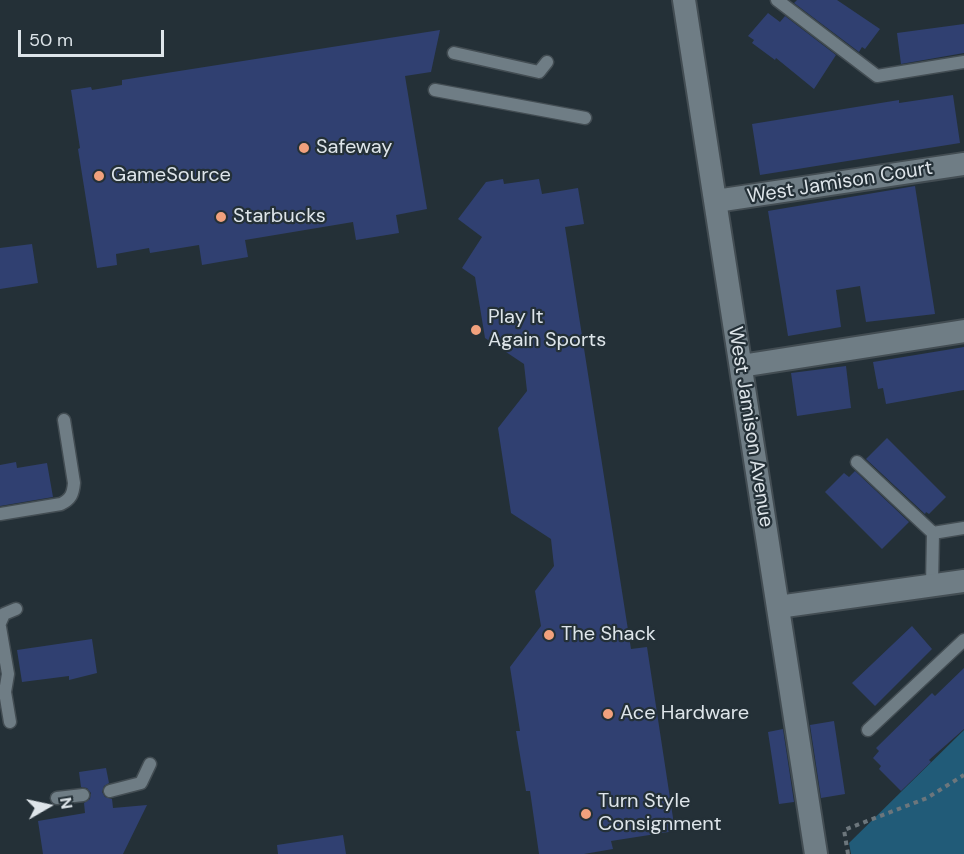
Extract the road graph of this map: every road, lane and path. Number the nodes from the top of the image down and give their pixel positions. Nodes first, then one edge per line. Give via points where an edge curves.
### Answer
1 (684, 0) edge
2 (777, 0) edge
3 (454, 53) dead end
4 (548, 62) dead end
5 (964, 62) edge
6 (435, 90) dead end
7 (585, 118) dead end
8 (964, 164) edge
9 (716, 201) junction
10 (964, 331) edge
11 (741, 366) junction
12 (64, 420) dead end
13 (857, 462) dead end
14 (0, 514) edge
15 (964, 528) edge
16 (933, 532) junction
17 (964, 581) edge
18 (932, 585) junction
19 (778, 607) junction
20 (16, 609) dead end
21 (0, 625) edge
22 (964, 640) edge
23 (10, 722) dead end
24 (868, 730) dead end
25 (150, 764) dead end
26 (964, 775) edge
27 (110, 791) dead end
28 (83, 795) dead end
29 (57, 798) dead end
30 (816, 854) edge
31 (848, 854) edge

1 - 9 street, West Jamison Avenue
2 - 5 lane via 877,76
3 - 4 lane via 539,72
6 - 7 lane
8 - 9 street, West Jamison Court
9 - 11 street, West Jamison Avenue
10 - 11 street
11 - 19 street, West Jamison Avenue
12 - 14 lane via 74,483 69,500
13 - 16 lane
15 - 16 lane
16 - 18 lane
17 - 18 street
18 - 19 street
19 - 30 street, West Jamison Avenue
20 - 21 lane via 4,614
21 - 23 lane
22 - 24 lane
25 - 27 lane via 141,783
26 - 31 path via 927,798 844,830
28 - 29 lane

